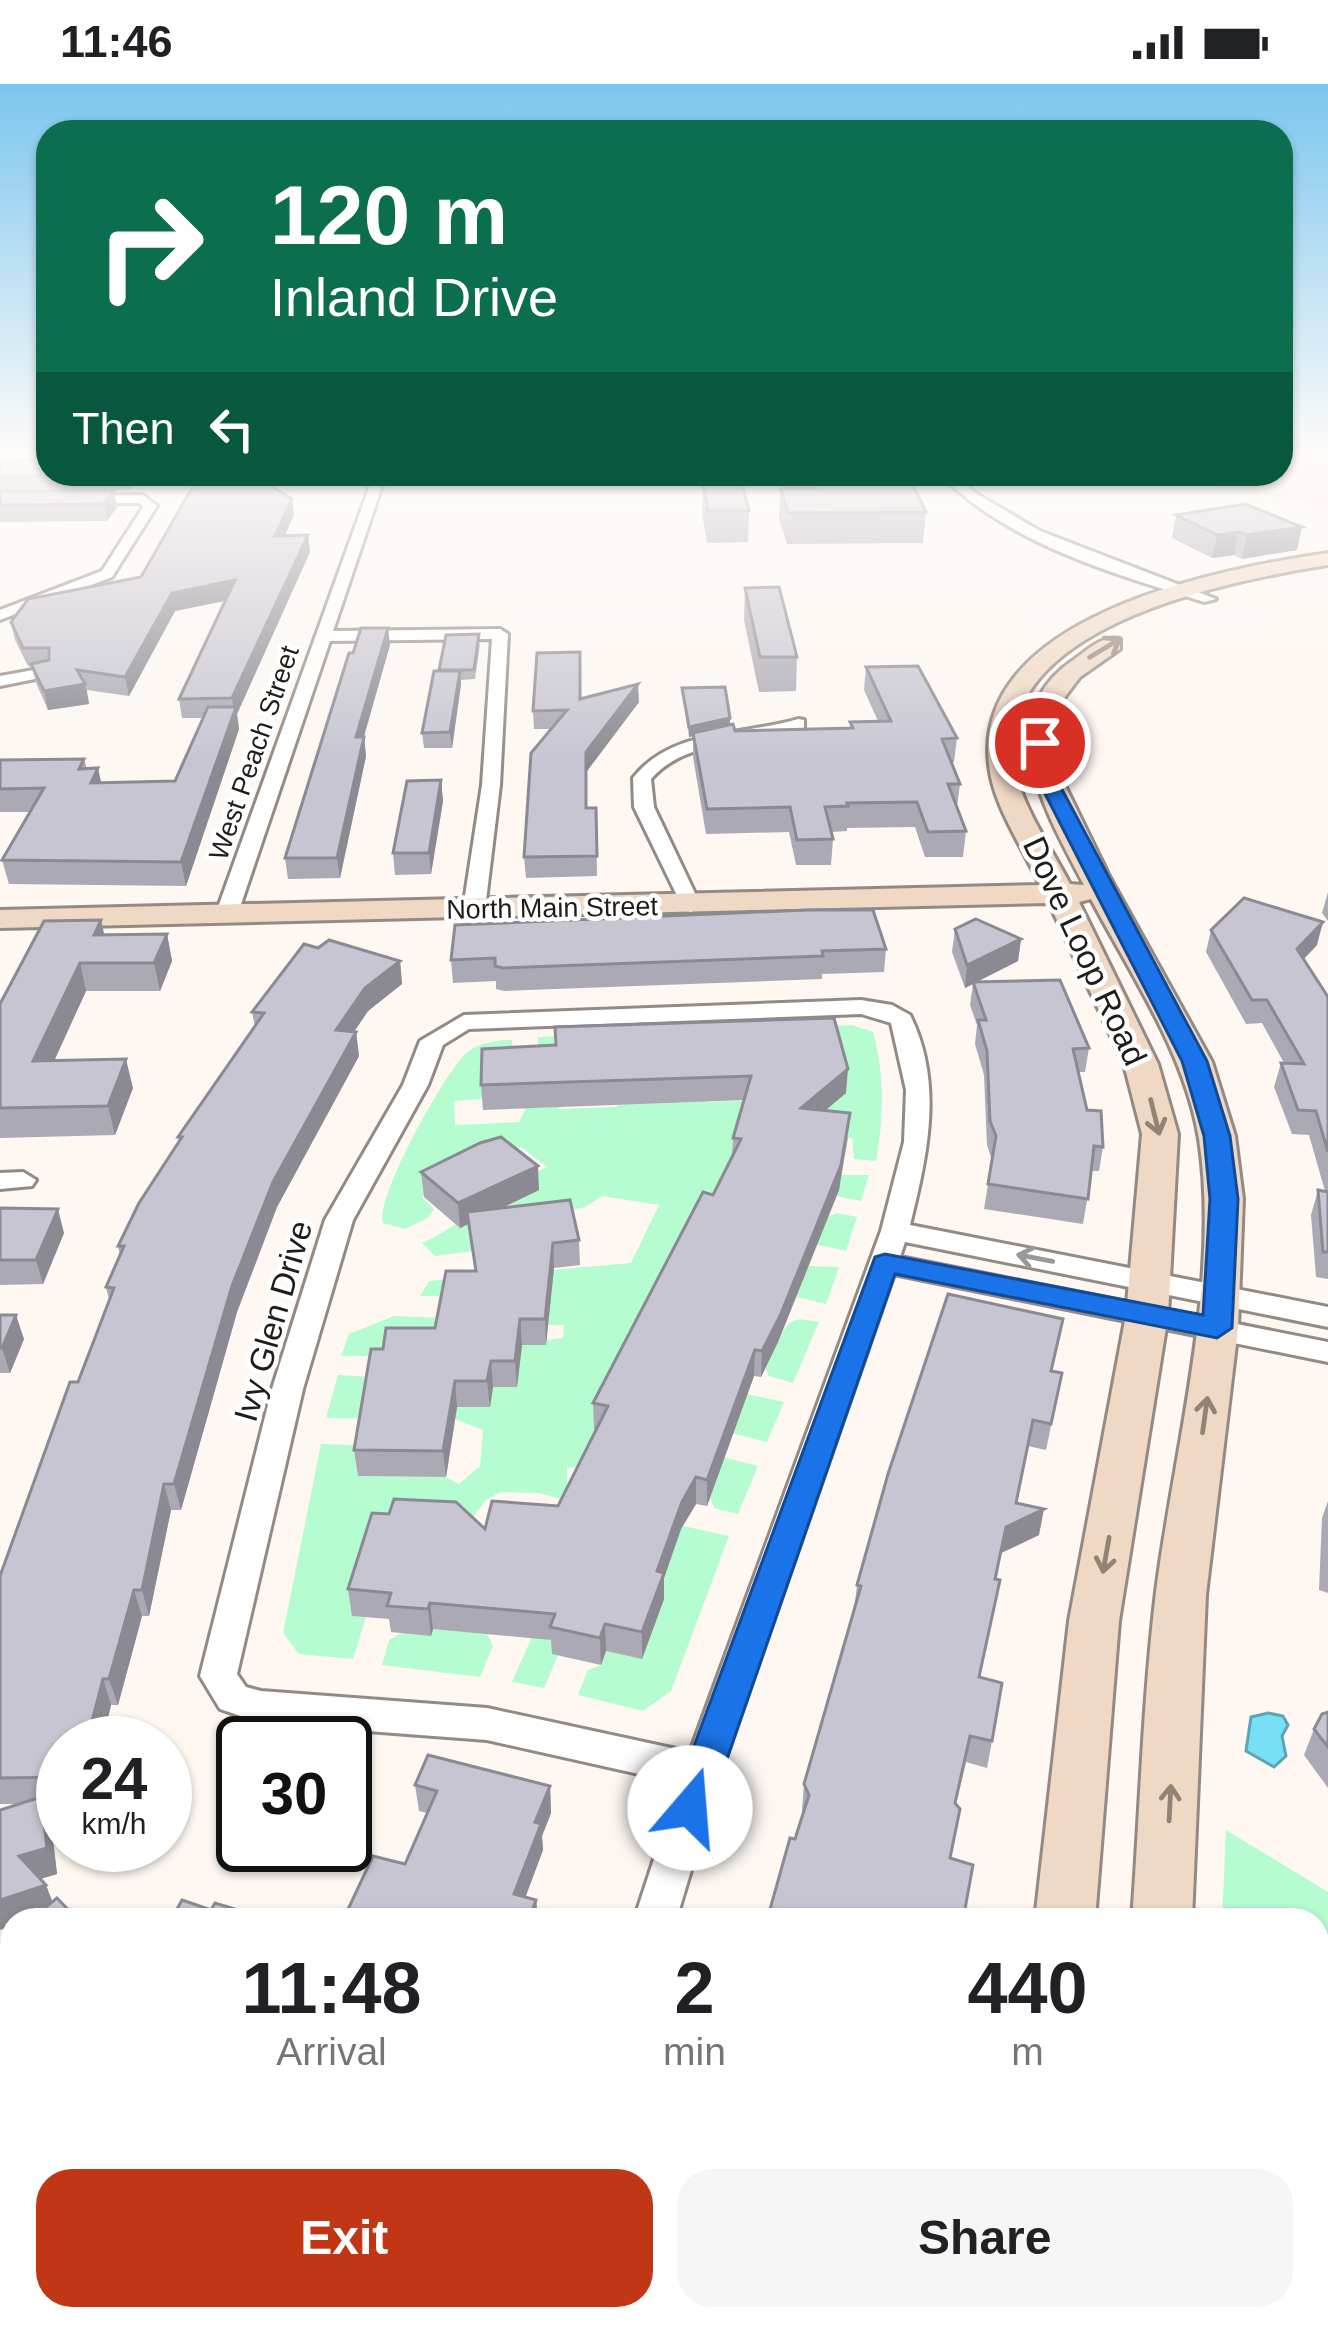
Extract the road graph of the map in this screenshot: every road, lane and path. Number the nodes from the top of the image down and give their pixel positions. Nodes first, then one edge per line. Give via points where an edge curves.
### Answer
1 (119, 555) edge
2 (351, 555) edge
3 (1088, 555) edge
4 (1328, 559) edge
5 (1328, 571) edge
6 (1196, 595) junction
7 (0, 615) edge
8 (322, 636) junction
9 (44, 673) edge
10 (0, 681) edge
11 (798, 724) edge
12 (1082, 893) junction
13 (691, 906) junction
14 (474, 909) junction
15 (227, 913) junction
16 (0, 919) edge
17 (895, 1231) junction
18 (885, 1263) junction
19 (1149, 1298) junction
20 (1218, 1311) junction
21 (1328, 1316) edge
22 (1328, 1352) edge
23 (702, 1771) junction
24 (659, 1908) edge
25 (1066, 1908) edge
26 (1163, 1908) edge

1 - 7 street via 107,574
2 - 8 street, West Peach Street
3 - 6 street
4 - 6 main road, Dove Loop Road via 1249,572
5 - 6 main road, Dove Loop Road
12 -> 6 main road, Dove Loop Road via 1041,763 1044,714 1084,662
6 - 12 main road, Dove Loop Road via 1066,643 1021,682 1004,710 997,745 1004,778
8 - 14 street via 500,634
8 - 15 street, West Peach Street
9 - 10 street
11 - 13 street via 685,746 664,754 642,778 644,808
12 - 13 main road, North Main Street
12 -> 19 main road, Dove Loop Road via 1160,1134
12 - 20 main road, Dove Loop Road via 1195,1061 1217,1136 1224,1199
13 - 14 main road, North Main Street
14 - 15 main road, North Main Street
15 - 16 main road, North Main Street
17 - 18 street
19 -> 17 street
17 - 23 street, Ivy Glen Drive via 917,1142 918,1090 902,1020 861,1007 464,1022 432,1041 340,1216 218,1676 232,1698 487,1724
18 - 19 street
18 - 23 street
19 - 20 street
19 -> 25 main road, Dove Loop Road via 1094,1621
20 - 21 street
20 - 22 street
26 -> 20 main road, Dove Loop Road via 1181,1595
23 - 24 street

